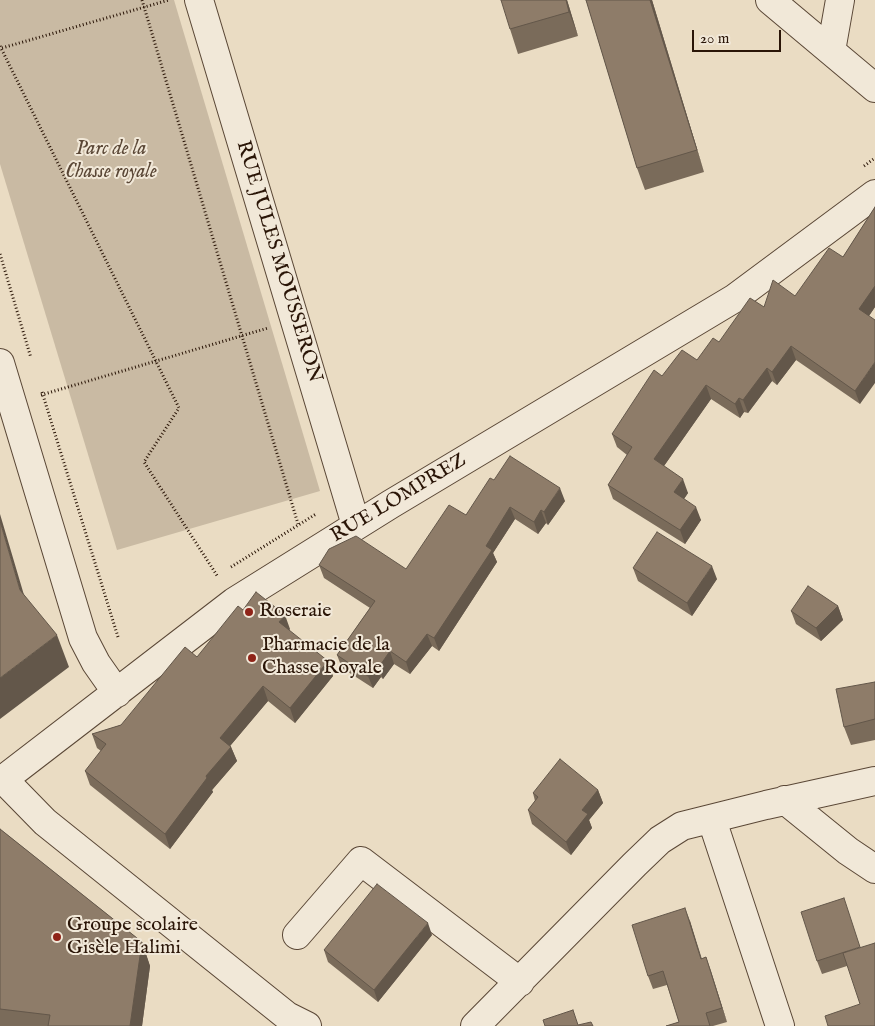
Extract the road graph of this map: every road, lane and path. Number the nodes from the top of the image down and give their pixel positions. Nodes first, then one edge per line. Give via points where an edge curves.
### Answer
1 (142, 0) edge
2 (169, 0) edge
3 (199, 0) edge
4 (770, 0) edge
5 (840, 0) edge
6 (144, 7) junction
7 (0, 48) edge
8 (831, 51) junction
9 (875, 88) edge
10 (875, 194) edge
11 (0, 254) edge
12 (295, 320) junction
13 (242, 336) junction
14 (156, 361) junction
15 (0, 363) edge
16 (34, 367) dead end
17 (40, 385) dead end
18 (42, 395) junction
19 (6, 405) edge
20 (298, 524) dead end
21 (356, 525) junction
22 (218, 577) dead end
23 (119, 642) dead end
24 (117, 693) junction
25 (2, 780) edge
26 (875, 781) edge
27 (785, 800) junction
28 (712, 820) junction
29 (875, 869) edge
30 (297, 935) dead end
31 (520, 982) junction
32 (307, 1026) edge
33 (475, 1026) edge
34 (780, 1026) edge

1 - 6 path
2 - 6 path
3 - 12 street, RUE JULES MOUSSERON
4 - 8 street
5 - 8 street
6 - 7 path
6 - 13 path
7 - 14 path
8 - 9 street
10 - 21 street, RUE LOMPREZ via 714,312
11 - 16 path
12 - 13 path
12 - 21 street, RUE JULES MOUSSERON
13 - 14 path
13 - 20 path
14 - 18 path
14 - 22 path via 179,408 144,462
15 - 19 street
17 - 18 path
18 - 19 path
18 - 23 path
19 - 24 street via 81,632
21 - 24 street, RUE LOMPREZ via 234,602
24 - 25 street, RUE LOMPREZ
25 - 32 street via 52,828 287,1016
26 - 27 street
27 - 28 street
27 - 29 street
28 - 31 street via 682,826 660,840
28 - 34 street
30 - 31 street via 361,861
31 - 33 street

